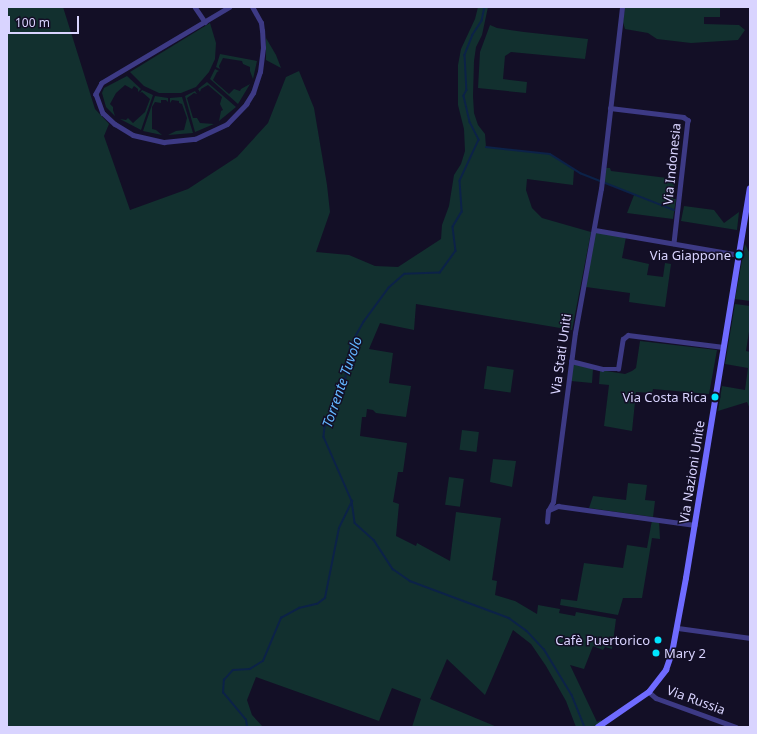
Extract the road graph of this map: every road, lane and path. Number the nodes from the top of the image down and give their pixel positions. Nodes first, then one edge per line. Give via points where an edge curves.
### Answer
1 (195, 7) edge
2 (230, 7) edge
3 (252, 7) edge
4 (622, 7) edge
5 (205, 22) junction
6 (610, 108) junction
7 (750, 188) edge
8 (748, 211) edge
9 (595, 230) junction
10 (674, 243) junction
11 (740, 255) junction
12 (723, 346) junction
13 (571, 361) junction
14 (553, 502) junction
15 (558, 506) junction
16 (548, 511) junction
17 (547, 522) dead end
18 (694, 525) junction
19 (678, 628) junction
20 (750, 638) edge
21 (649, 692) junction
22 (598, 727) edge
23 (736, 727) edge

1 - 5 street
2 - 5 street
3 - 5 street via 261,23 262,31 260,72 253,93 227,124 195,139 164,142 133,135 103,113 96,94 102,83
4 - 6 street
6 - 9 street, Via Stati Uniti
6 - 10 street, Via Indonesia via 683,117 688,120
7 - 8 street, Via Nazioni Unite
8 - 11 street, Via Nazioni Unite
9 - 10 street
9 - 13 street, Via Stati Uniti
10 - 11 street
11 - 12 street, Via Nazioni Unite
12 - 13 street via 628,335 623,338 618,369 598,368
12 - 18 street, Via Nazioni Unite
13 - 14 street, Via Stati Uniti
14 - 15 street
14 - 16 street, Via Stati Uniti
15 - 16 street
15 - 18 street
16 - 17 street, Via Stati Uniti
18 - 19 street, Via Nazioni Unite
19 - 20 street
19 - 21 street, Via Nazioni Unite via 666,670
21 - 22 street, Via Nazioni Unite
21 - 23 street, Via Russia via 656,698

